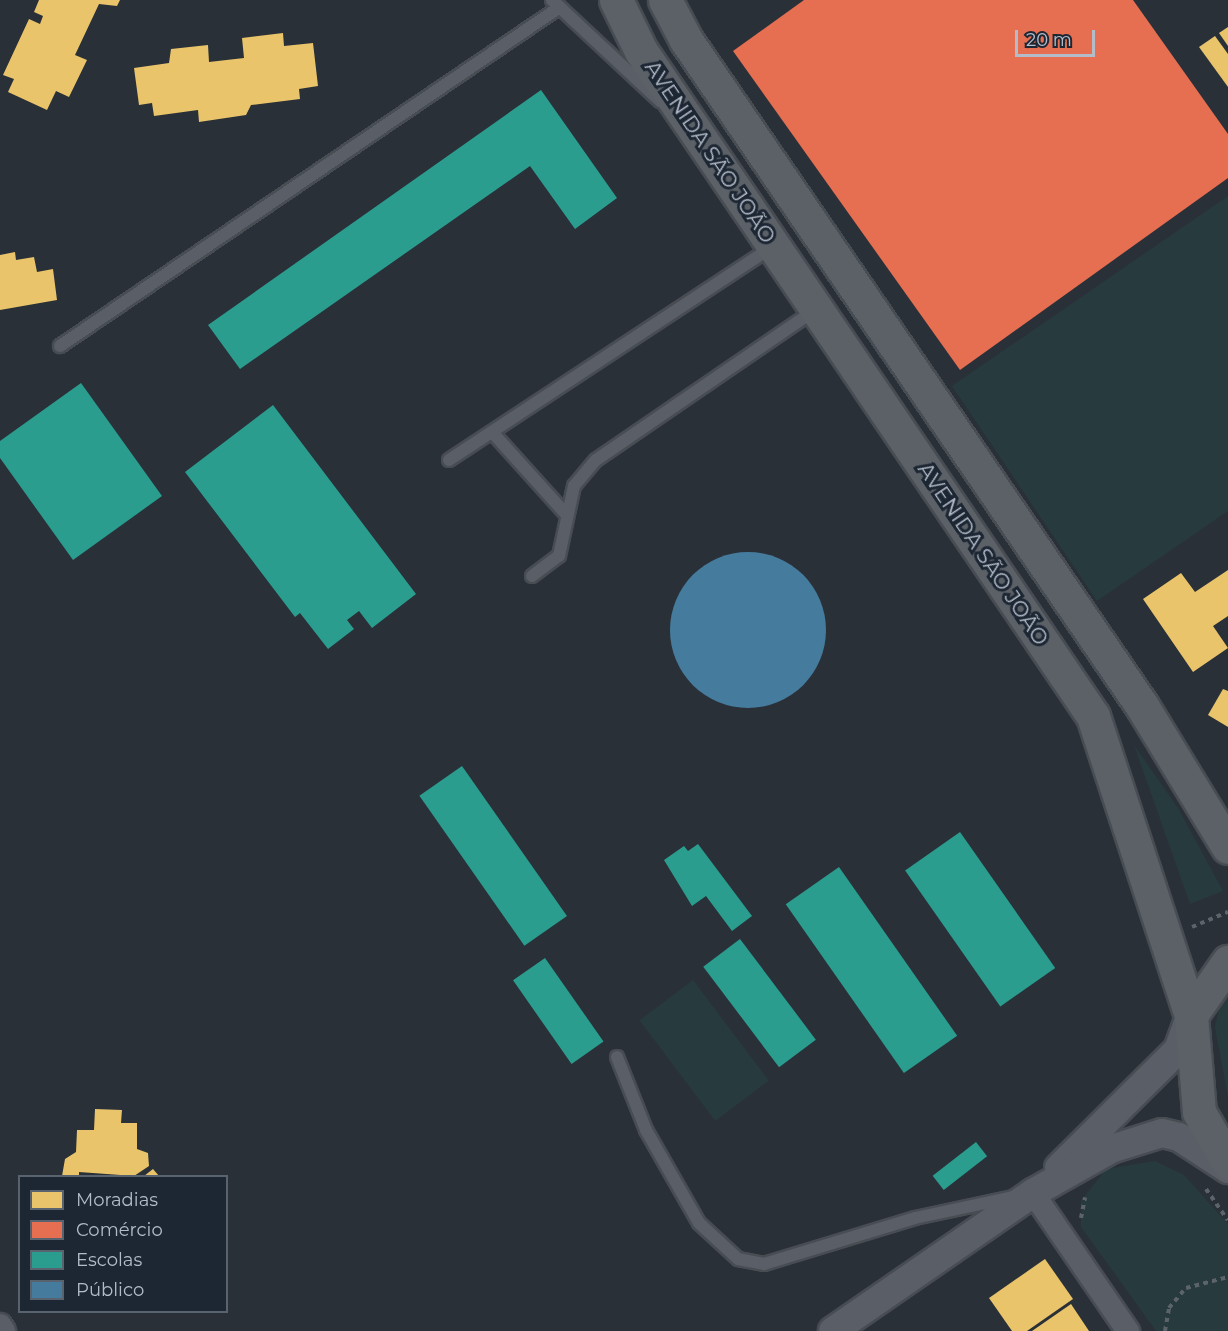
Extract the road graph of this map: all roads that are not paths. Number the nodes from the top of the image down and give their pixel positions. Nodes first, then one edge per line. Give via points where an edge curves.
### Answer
1 (616, 0) edge
2 (665, 0) edge
3 (554, 5) edge
4 (693, 128) junction
5 (773, 246) junction
6 (816, 309) junction
7 (60, 346) dead end
8 (492, 432) junction
9 (449, 460) dead end
10 (565, 513) junction
11 (532, 576) dead end
12 (1228, 847) edge
13 (1228, 962) edge
14 (1191, 1015) junction
15 (617, 1057) dead end
16 (1228, 1162) edge
17 (1228, 1169) edge
18 (1033, 1192) junction
19 (0, 1325) edge
20 (4, 1331) edge
21 (833, 1331) edge
22 (1128, 1331) edge

1 - 4 main road, AVENIDA SÃO JOÃO via 641,51
2 - 12 main road, AVENIDA SÃO JOÃO via 686,40 1142,706
3 - 4 lane
3 - 7 lane
4 - 5 main road, AVENIDA SÃO JOÃO
5 - 6 main road, AVENIDA SÃO JOÃO
5 - 8 lane
6 - 10 lane via 596,460 574,486
6 - 14 main road, AVENIDA SÃO JOÃO via 1093,716
8 - 9 lane
8 - 10 lane
10 - 11 lane via 567,536 559,556
13 - 14 main road
14 - 16 main road, AVENIDA SÃO JOÃO via 1199,1112
14 - 18 street via 1178,1050
15 - 18 lane via 645,1130 699,1223 738,1260 764,1264 915,1218
17 - 18 street via 1179,1137 1162,1133 1111,1149
18 - 21 street
18 - 22 street
19 - 20 street

